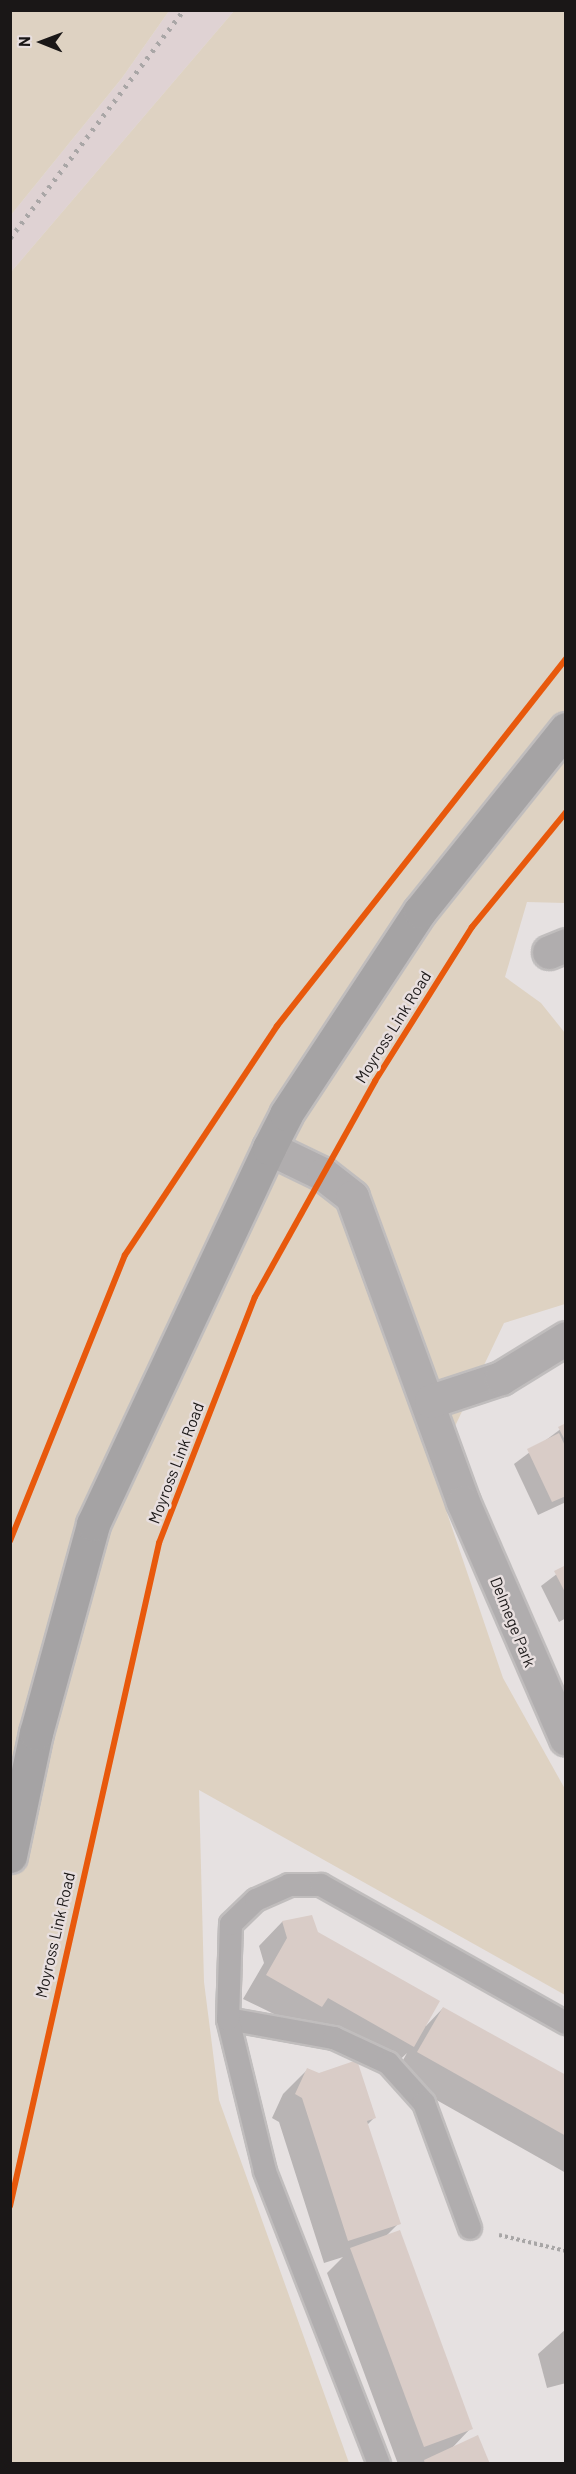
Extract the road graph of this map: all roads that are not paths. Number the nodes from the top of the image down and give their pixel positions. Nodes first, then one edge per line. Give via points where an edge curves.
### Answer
1 (566, 729) edge
2 (269, 1148) junction
3 (566, 1338) edge
4 (431, 1401) junction
5 (566, 1739) edge
6 (10, 1856) edge
7 (228, 2019) junction
8 (566, 2023) edge
9 (470, 2228) road end
10 (379, 2463) edge

1 - 2 street via 420,911 286,1114
2 - 4 street, Delmege Park via 323,1174 352,1197
2 - 6 street via 93,1524 36,1733
3 - 4 street via 501,1378
4 - 5 street, Delmege Park via 464,1502
7 - 8 lane via 231,1924 255,1900 290,1885 321,1885
7 - 9 lane via 334,2038 388,2063 424,2103
7 - 10 lane via 265,2171

